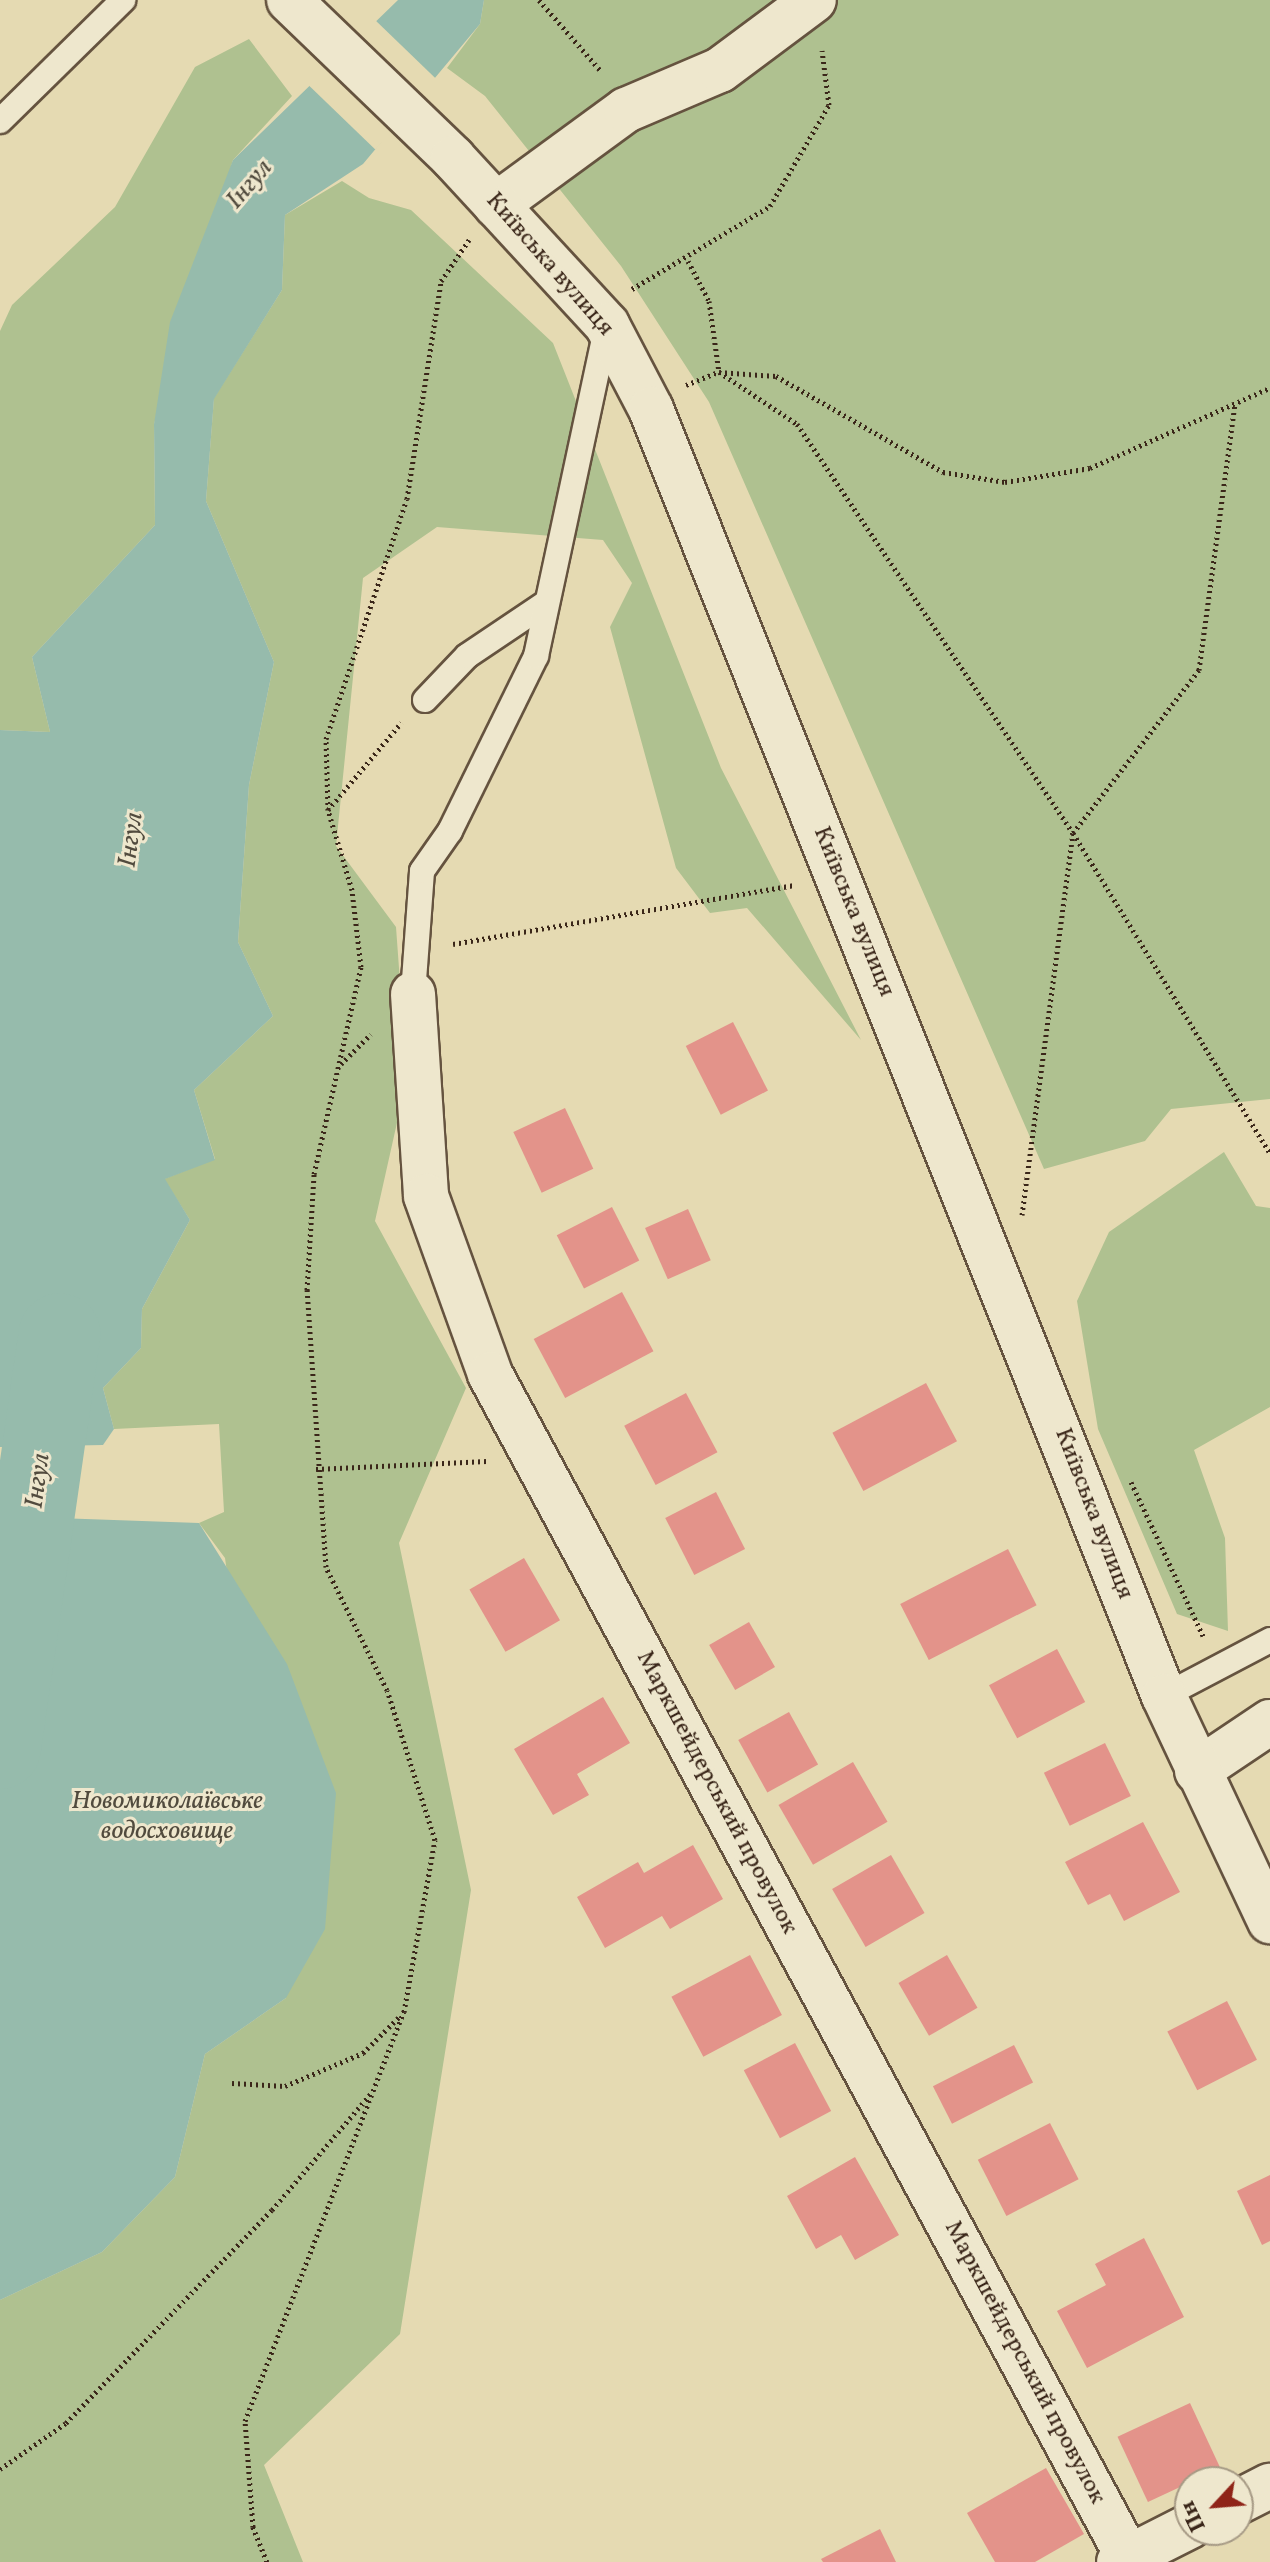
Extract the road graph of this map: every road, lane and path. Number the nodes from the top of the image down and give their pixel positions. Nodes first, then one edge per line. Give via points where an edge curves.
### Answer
1 (123, 0) edge
2 (289, 0) edge
3 (539, 0) edge
4 (814, 0) edge
5 (822, 45) dead end
6 (593, 58) dead end
7 (0, 121) edge
8 (496, 205) junction
9 (688, 261) junction
10 (607, 325) junction
11 (719, 372) junction
12 (1270, 388) edge
13 (1235, 405) junction
14 (651, 409) junction
15 (546, 603) junction
16 (425, 700) joint
17 (328, 810) junction
18 (1073, 833) junction
19 (796, 884) dead end
20 (413, 994) junction
21 (340, 1064) junction
22 (1270, 1153) edge
23 (1021, 1226) dead end
24 (535, 1459) junction
25 (316, 1469) junction
26 (1126, 1470) dead end
27 (1270, 1640) edge
28 (1218, 1670) junction
29 (1164, 1696) junction
30 (1270, 1722) edge
31 (1197, 1771) junction
32 (1270, 1921) edge
33 (404, 2012) junction
34 (232, 2083) dead end
35 (375, 2088) junction
36 (0, 2469) edge
37 (1174, 2534) edge
38 (1123, 2560) edge
39 (267, 2562) edge

1 - 7 lane
2 - 8 street, Київська вулиця
3 - 6 path
4 - 8 street via 720,70 626,110
5 - 9 path via 829,105 770,206
8 - 10 street, Київська вулиця
8 - 17 path via 441,281 407,499 326,739
9 - 10 path via 625,292
9 - 11 path via 709,301
10 - 14 street, Київська вулиця
10 - 15 lane
11 - 13 path via 776,376 943,472 1005,482 1090,468
11 - 14 path
11 - 18 path via 797,424
12 - 13 path
13 - 18 path via 1199,670
14 - 29 street, Київська вулиця
15 - 16 lane via 467,656
15 - 20 lane via 536,656 450,831 422,871
16 - 17 path via 361,763
17 - 21 path via 352,890 361,967
18 - 22 path
18 - 23 path
19 - 20 path via 437,948
20 - 21 path
20 - 24 street, Маркшейдерський провулок via 426,1196 490,1374
21 - 25 path via 314,1174 307,1275
24 - 25 path
24 - 38 street, Маркшейдерський провулок
25 - 33 path via 326,1567 387,1690 435,1840
26 - 28 path
27 - 28 lane
28 - 29 lane
29 - 31 street, Київська вулиця
30 - 31 street
31 - 32 street, Київська вулиця
33 - 34 path via 363,2053 285,2086
33 - 35 path
35 - 36 path via 272,2210 66,2423
35 - 39 path via 245,2421 253,2527
37 - 38 street

